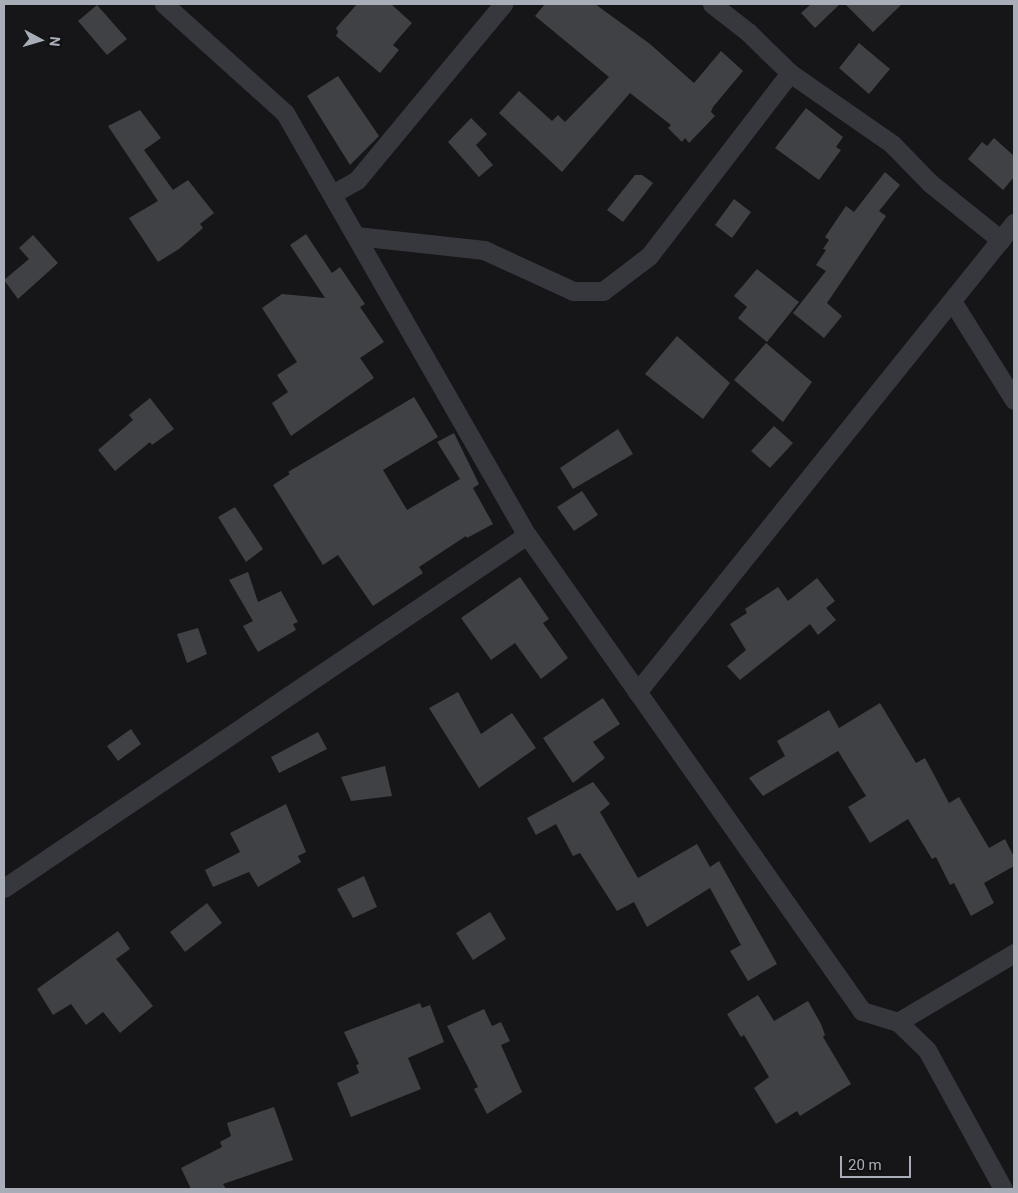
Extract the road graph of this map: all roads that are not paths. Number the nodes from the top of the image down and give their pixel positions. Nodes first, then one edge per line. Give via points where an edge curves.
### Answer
1 (164, 4) edge
2 (503, 4) edge
3 (712, 4) edge
4 (790, 74) junction
5 (332, 194) junction
6 (1014, 223) edge
7 (356, 236) junction
8 (1001, 240) junction
9 (952, 300) junction
10 (1014, 400) edge
11 (527, 535) junction
12 (637, 692) junction
13 (4, 888) edge
14 (1014, 953) edge
15 (898, 1022) junction
16 (1003, 1189) edge

1 - 5 street via 286,113
2 - 5 street via 357,180
3 - 4 street via 748,32
4 - 7 street via 649,256 603,290 573,291 484,250
4 - 8 street via 892,144 930,183
5 - 7 street
6 - 8 street
7 - 11 street
8 - 9 street
9 - 10 street
9 - 12 street
11 - 12 street
11 - 13 street
12 - 15 street via 862,1011
14 - 15 street
15 - 16 street via 927,1050

